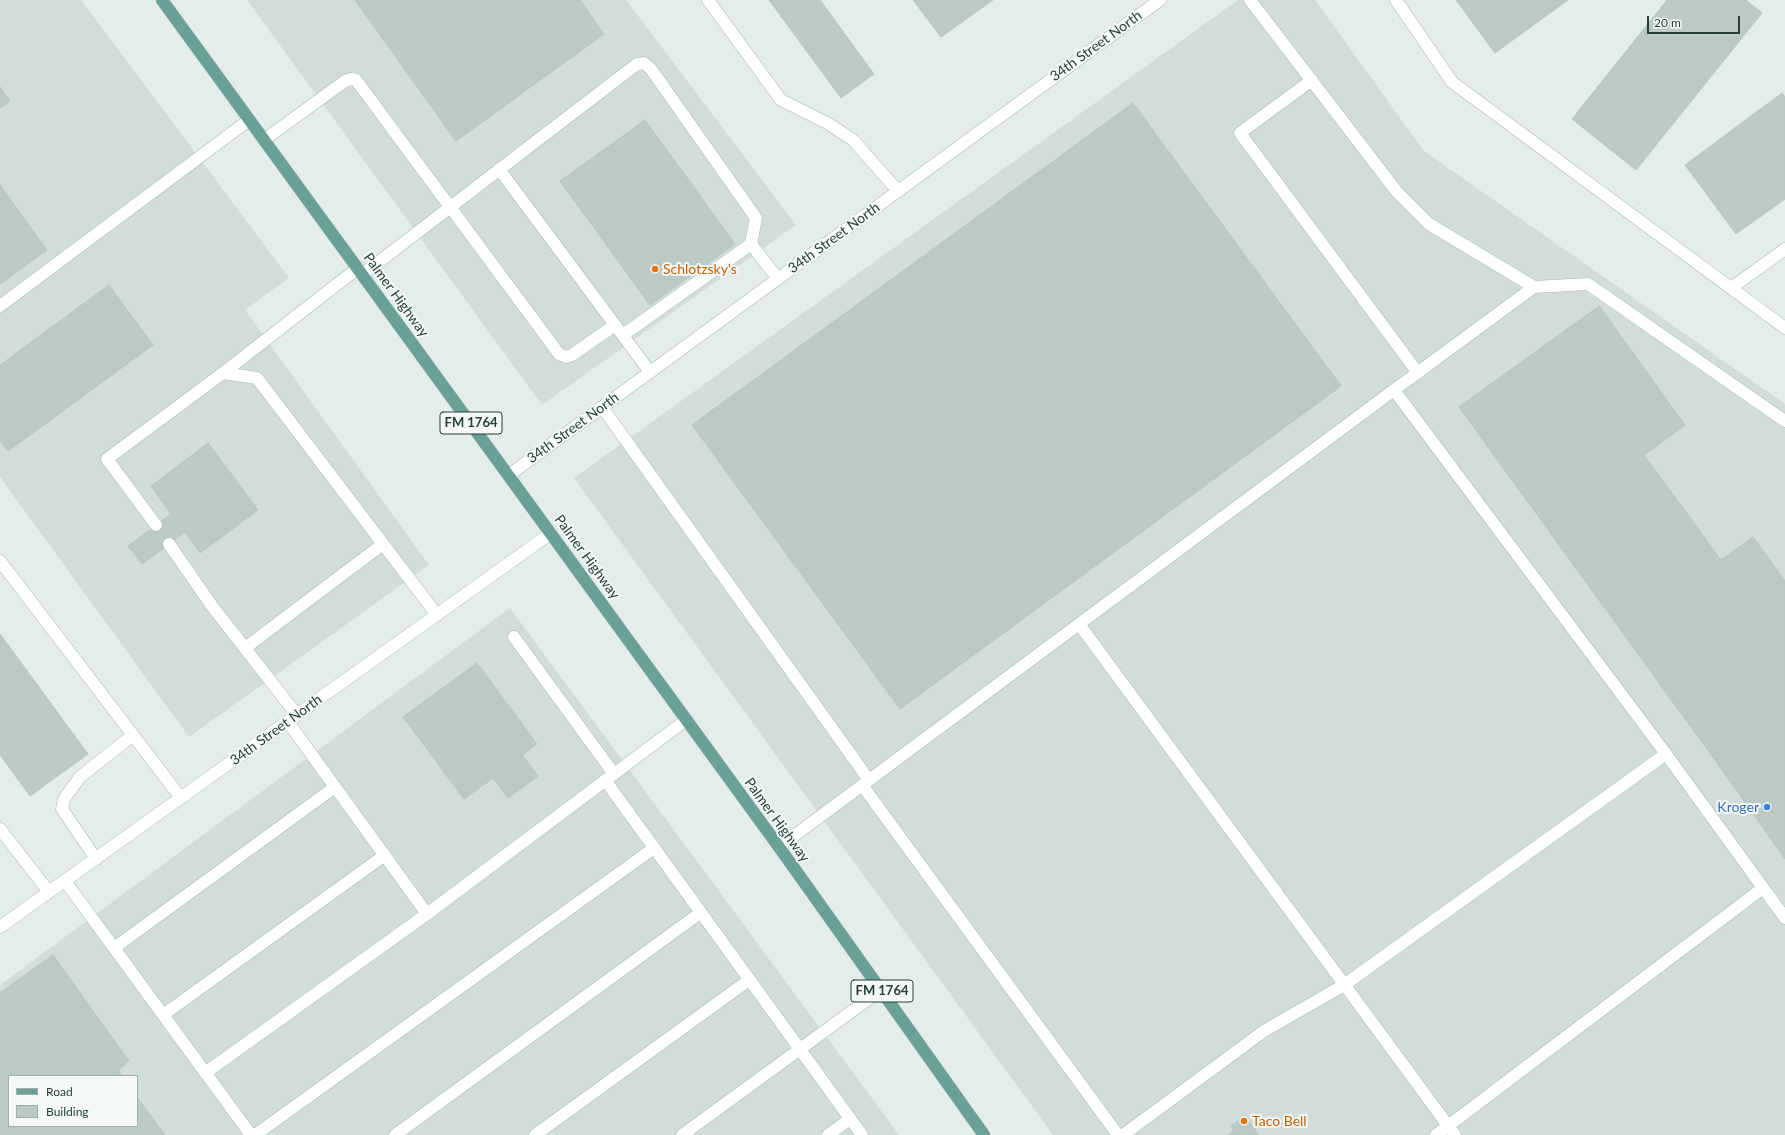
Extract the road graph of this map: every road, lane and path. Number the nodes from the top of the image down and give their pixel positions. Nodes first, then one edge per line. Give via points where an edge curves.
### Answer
1 (162, 0) edge
2 (708, 0) edge
3 (1160, 0) edge
4 (1250, 0) edge
5 (1396, 0) edge
6 (1312, 80) junction
7 (250, 120) junction
8 (264, 140) junction
9 (499, 169) junction
10 (898, 191) junction
11 (450, 207) junction
12 (752, 244) junction
13 (1785, 250) edge
14 (360, 271) junction
15 (778, 279) junction
16 (1534, 287) junction
17 (1731, 288) junction
18 (0, 306) edge
19 (615, 325) junction
20 (1785, 328) edge
21 (622, 335) junction
22 (650, 372) junction
23 (1418, 373) junction
24 (223, 374) junction
25 (1394, 390) junction
26 (602, 407) junction
27 (1785, 421) edge
28 (509, 475) junction
29 (156, 525) dead end
30 (551, 533) junction
31 (169, 544) dead end
32 (383, 544) junction
33 (0, 561) edge
34 (437, 615) junction
35 (1079, 624) junction
36 (514, 636) dead end
37 (245, 648) junction
38 (292, 718) junction
39 (686, 720) junction
40 (133, 735) junction
41 (1666, 754) junction
42 (609, 777) junction
43 (866, 783) junction
44 (335, 786) junction
45 (181, 798) junction
46 (0, 829) edge
47 (779, 847) junction
48 (654, 848) junction
49 (385, 855) junction
50 (96, 858) junction
51 (65, 881) junction
52 (1763, 888) junction
53 (49, 892) junction
54 (700, 913) junction
55 (427, 914) junction
56 (1785, 918) edge
57 (0, 928) edge
58 (114, 948) junction
59 (749, 980) junction
60 (1344, 985) junction
61 (881, 990) junction
62 (163, 1015) junction
63 (799, 1048) junction
64 (205, 1074) junction
65 (850, 1119) junction
66 (1451, 1130) edge
67 (250, 1135) edge
68 (255, 1135) edge
69 (395, 1135) edge
70 (535, 1135) edge
71 (682, 1135) edge
72 (828, 1135) edge
73 (862, 1135) edge
74 (984, 1135) edge
75 (1118, 1135) edge
76 (1122, 1135) edge
77 (1436, 1135) edge

1 - 7 main road, Palmer Highway / FM 1764
2 - 10 street via 781,100 829,124 853,140
3 - 10 street, 34th Street North
4 - 6 street
5 - 17 street via 1452,82
6 - 16 street via 1397,192 1429,224
6 - 23 street via 1240,133
7 - 8 main road, Palmer Highway / FM 1764
7 - 18 street
8 - 11 street via 351,78 356,80
8 - 14 main road, Palmer Highway / FM 1764
9 - 11 street
9 - 12 street via 637,64 644,63 651,69 756,218
9 - 19 street
10 - 15 street, 34th Street North
11 - 14 street
11 - 19 street via 559,354 566,357 572,355
12 - 15 street
12 - 21 street
13 - 17 street
14 - 24 street
14 - 28 main road, Palmer Highway / FM 1764
15 - 22 street, 34th Street North
16 - 23 street
16 - 27 street via 1588,284
17 - 20 street
19 - 21 street
21 - 22 street
22 - 26 street, 34th Street North
23 - 25 street
24 - 29 street via 107,459
24 - 32 street via 257,378
25 - 35 street
25 - 41 street
26 - 28 street, 34th Street North
26 - 43 street
28 - 30 main road, Palmer Highway / FM 1764
30 - 34 street, 34th Street North
30 - 39 main road, Palmer Highway / FM 1764
31 - 37 street
32 - 34 street
32 - 37 street
33 - 40 street
34 - 38 street, 34th Street North
35 - 43 street
35 - 60 street
36 - 42 street
37 - 38 street
38 - 44 street
38 - 45 street, 34th Street North
39 - 42 street
39 - 47 main road, Palmer Highway / FM 1764
40 - 45 street
40 - 50 street via 80,777 64,799 62,809
41 - 52 street
41 - 60 street
42 - 48 street
42 - 55 street
43 - 47 street
43 - 75 street
44 - 49 street
44 - 58 street
45 - 50 street, 34th Street North
46 - 53 street
47 - 61 main road, Palmer Highway / FM 1764
48 - 54 street
48 - 68 street
49 - 55 street
49 - 62 street
50 - 51 street, 34th Street North
51 - 53 street, 34th Street North
51 - 58 street
52 - 56 street
52 - 66 street
53 - 57 street, 34th Street North
54 - 59 street
54 - 69 street
55 - 64 street
58 - 62 street
59 - 63 street
59 - 70 street
60 - 66 street
60 - 76 street via 1264,1031
61 - 63 street
61 - 74 main road, Palmer Highway / FM 1764
62 - 64 street
63 - 65 street
63 - 71 street
64 - 67 street
65 - 72 street
65 - 73 street
66 - 77 street

